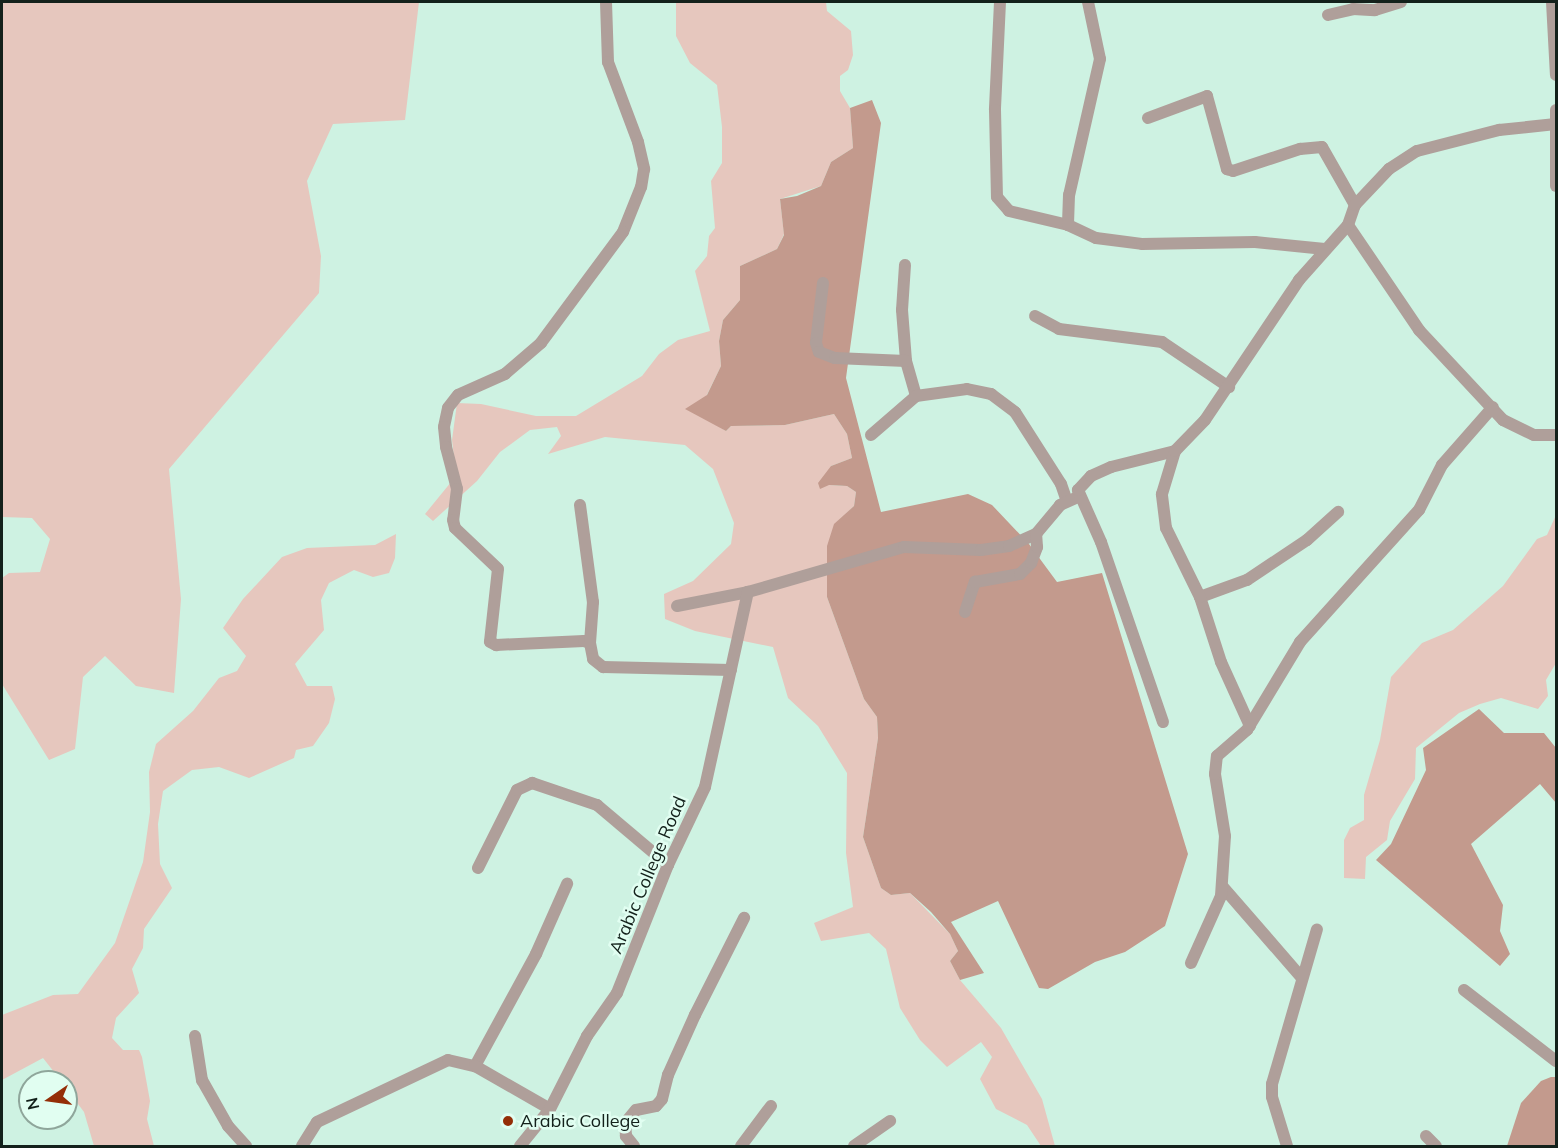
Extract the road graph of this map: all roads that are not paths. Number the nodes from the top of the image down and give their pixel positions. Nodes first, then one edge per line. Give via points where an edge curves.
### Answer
1 (606, 2) edge
2 (1000, 2) edge
3 (1088, 2) edge
4 (1401, 2) edge
5 (1552, 2) edge
6 (1363, 6) edge
7 (1328, 15) dead end
8 (1555, 20) edge
9 (1557, 75) edge
10 (1557, 110) edge
11 (1148, 118) dead end
12 (1556, 124) edge
13 (1557, 186) edge
14 (1355, 205) junction
15 (1068, 225) junction
16 (1347, 225) junction
17 (1326, 249) junction
18 (905, 265) dead end
19 (823, 283) dead end
20 (1035, 316) dead end
21 (906, 361) junction
22 (1229, 387) junction
23 (916, 396) junction
24 (1493, 407) junction
25 (871, 435) dead end
26 (1557, 435) edge
27 (1175, 451) junction
28 (1080, 496) junction
29 (1067, 501) junction
30 (580, 505) dead end
31 (1338, 512) dead end
32 (1036, 534) junction
33 (748, 592) junction
34 (1200, 597) junction
35 (677, 606) dead end
36 (965, 612) dead end
37 (590, 643) junction
38 (731, 670) junction
39 (1163, 722) dead end
40 (1250, 726) junction
41 (668, 865) junction
42 (478, 868) dead end
43 (567, 884) dead end
44 (1222, 886) junction
45 (744, 918) dead end
46 (1317, 928) dead end
47 (1191, 963) dead end
48 (1300, 977) junction
49 (1464, 990) dead end
50 (195, 1036) dead end
51 (1557, 1061) edge
52 (475, 1066) junction
53 (771, 1106) dead end
54 (550, 1108) junction
55 (890, 1121) dead end
56 (1426, 1136) dead end
57 (246, 1146) edge
58 (302, 1146) edge
59 (520, 1146) edge
60 (634, 1146) edge
61 (741, 1146) edge
62 (854, 1146) edge
63 (1287, 1146) edge
64 (1436, 1146) edge

1 - 37 street via 608,62 644,169 633,207 623,232 541,342 505,374 458,395 448,408 444,427 457,489 455,528 498,569 490,642
2 - 15 street via 995,110 997,197 1009,211
3 - 15 street via 1100,59 1069,195
4 - 6 street
5 - 8 street
6 - 7 street
8 - 9 street
10 - 12 street
11 - 14 street via 1207,96 1227,169 1233,171 1300,149 1322,147
12 - 13 street
12 - 14 street via 1499,130 1417,152 1389,169
14 - 16 street
15 - 17 street via 1096,238 1142,244 1256,242
16 - 17 street
16 - 24 street via 1419,330
17 - 22 street via 1299,280
18 - 21 street via 902,310
19 - 21 street via 816,343 819,352 835,358
20 - 22 street via 1059,328 1162,342
21 - 23 street
22 - 27 street
23 - 25 street
23 - 29 street via 978,389 1000,399 1015,412 1061,484
24 - 26 street via 1503,420 1517,428 1533,435
24 - 40 street via 1442,465 1419,510 1300,642
27 - 28 street via 1101,471 1080,485
27 - 34 street via 1161,508 1166,528
28 - 29 street
28 - 39 street via 1101,542
29 - 32 street
30 - 37 street via 593,602
31 - 34 street via 1307,540 1247,580
32 - 33 street via 1009,546 981,550 904,547
32 - 36 street via 1037,547 1031,563 1020,574 975,582
33 - 35 street
33 - 38 street, Arabic College Road
34 - 40 street via 1221,662
37 - 38 street via 593,659 603,667
38 - 41 street, Arabic College Road via 705,787
40 - 44 street via 1222,749 1215,766 1225,836
41 - 42 street via 597,805 532,783 517,790
41 - 54 street, Arabic College Road via 617,993 587,1036
43 - 52 street via 536,954
44 - 47 street via 1217,914
44 - 48 street
45 - 60 street via 686,1035 662,1099 656,1106 636,1110 625,1122 626,1136
46 - 48 street
48 - 63 street via 1272,1084 1272,1097
49 - 51 street
50 - 57 street via 202,1080 228,1126
52 - 54 street
52 - 58 street via 448,1060 415,1074 317,1122
53 - 61 street
54 - 59 street, Arabic College Road
55 - 62 street
56 - 64 street

